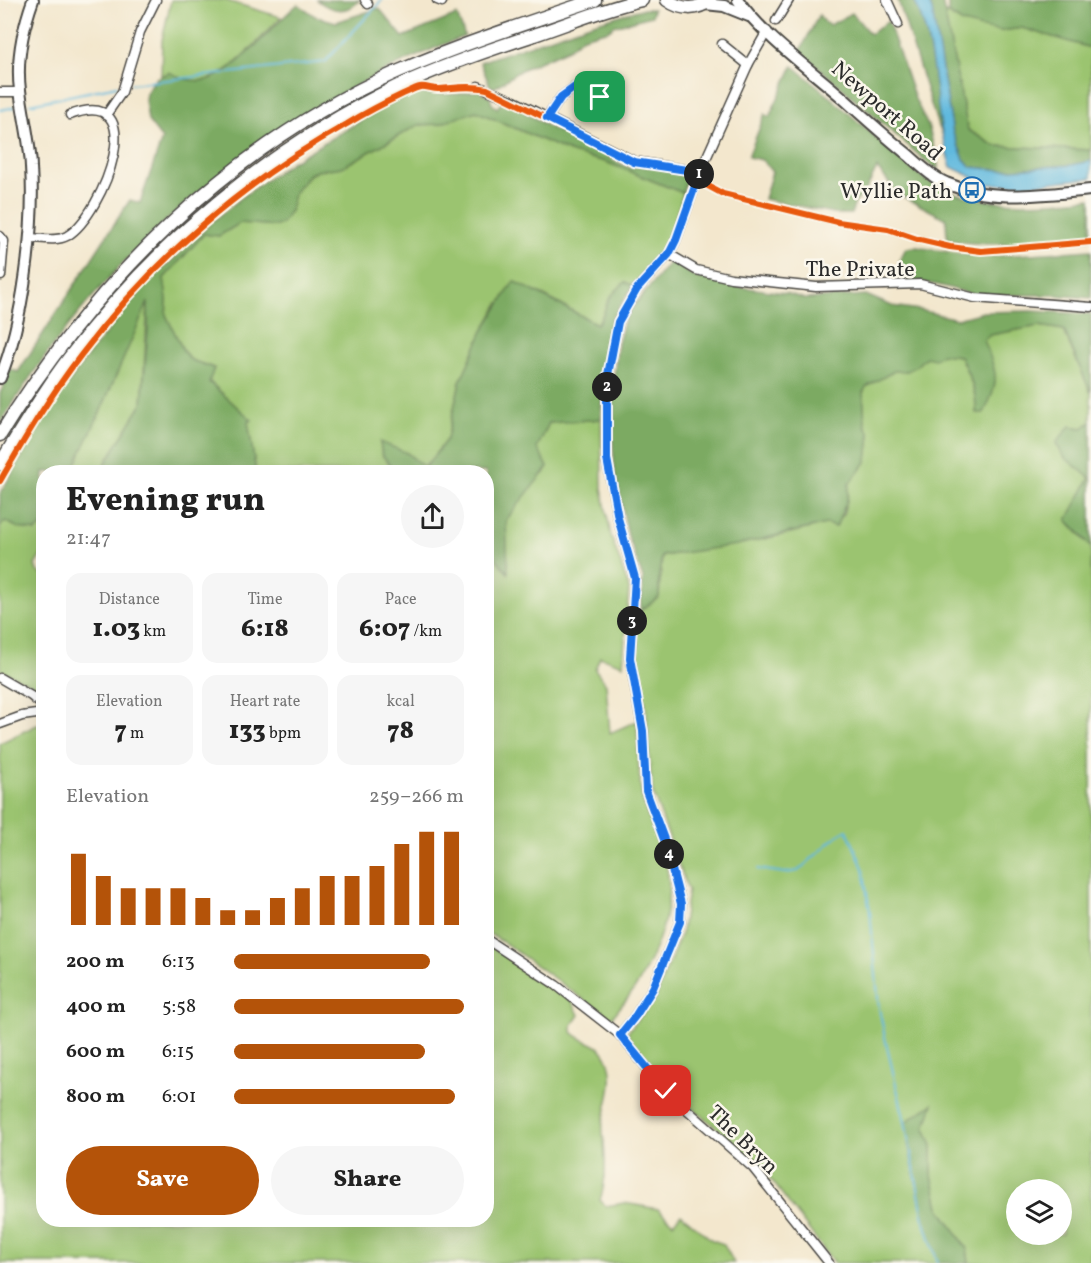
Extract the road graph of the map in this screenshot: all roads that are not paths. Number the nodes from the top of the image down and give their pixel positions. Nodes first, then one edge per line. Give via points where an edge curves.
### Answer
1 (33, 0) edge
2 (156, 0) edge
3 (595, 0) edge
4 (642, 0) edge
5 (738, 0) edge
6 (789, 0) edge
7 (887, 0) edge
8 (666, 1) edge
9 (708, 2) edge
10 (749, 16) junction
11 (776, 21) dead end
12 (897, 24) dead end
13 (767, 31) junction
14 (736, 42) dead end
15 (748, 65) junction
16 (478, 86) dead end
17 (0, 92) edge
18 (20, 92) junction
19 (596, 105) dead end
20 (70, 115) dead end
21 (106, 115) junction
22 (547, 118) junction
23 (700, 172) junction
24 (1091, 190) edge
25 (0, 236) edge
26 (30, 238) junction
27 (669, 254) junction
28 (1, 276) edge
29 (1091, 307) edge
30 (0, 378) edge
31 (0, 435) edge
32 (0, 465) edge
33 (0, 678) edge
34 (36, 700) edge
35 (36, 714) edge
36 (0, 724) edge
37 (494, 944) edge
38 (620, 1035) junction
39 (829, 1263) edge

1 - 18 main road via 20,53
2 - 21 street via 140,32 122,92
3 - 31 main road via 399,71 299,124 261,150 167,227 116,279 43,368
4 - 32 main road via 486,51 400,86 323,127 261,168 187,228 120,296 52,381
5 - 10 main road, Newport Road
6 - 11 street
7 - 12 street
8 - 9 main road via 685,8
9 - 10 main road, Newport Road
10 - 13 main road, Newport Road
13 - 15 street
13 - 24 main road, Newport Road via 922,167 948,184 1000,195
14 - 15 street via 725,47
15 - 23 street
16 - 22 street
17 - 18 street
18 - 26 main road via 32,168
19 - 22 street via 600,97 590,88 575,87 561,97
20 - 21 street via 92,109
21 - 26 street via 117,137 112,165 97,200 68,235 59,239
22 - 23 street via 634,162
23 - 27 street
25 - 28 street via 4,241
26 - 30 main road via 20,304
27 - 29 street, The Private via 696,270 731,279 816,287 920,284 975,298
27 - 38 street via 637,289 618,322 607,380 607,459 635,578 630,658 643,731 646,791 665,842 681,904 680,922 653,988
33 - 34 street
35 - 36 street
37 - 38 street, The Bryn via 556,985
38 - 39 street, The Bryn via 666,1091 753,1168

